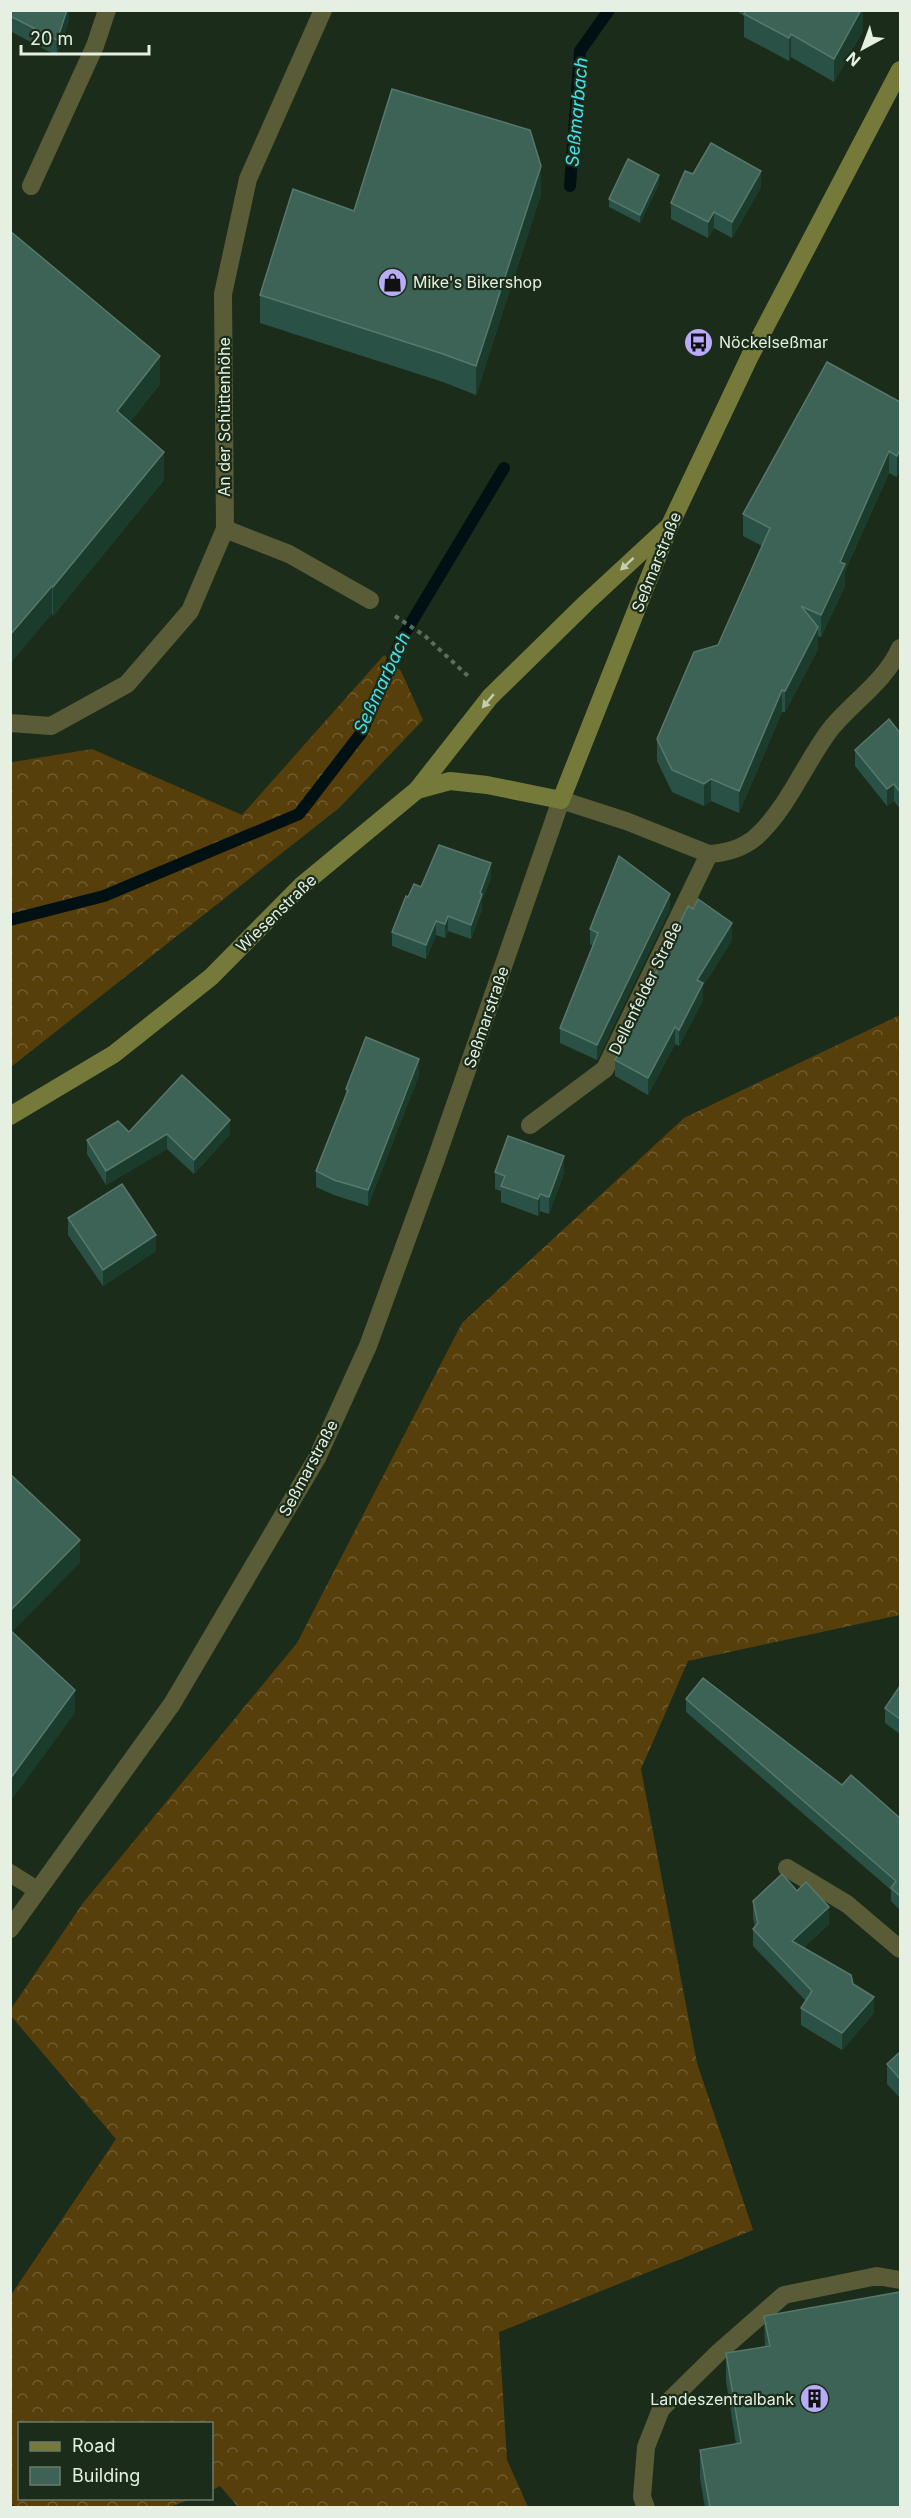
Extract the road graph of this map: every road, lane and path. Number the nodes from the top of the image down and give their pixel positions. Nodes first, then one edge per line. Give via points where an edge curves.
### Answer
1 (108, 10) edge
2 (323, 10) edge
3 (900, 70) edge
4 (31, 186) dead end
5 (670, 525) junction
6 (225, 529) junction
7 (370, 600) dead end
8 (425, 636) dead end
9 (900, 648) edge
10 (490, 697) junction
11 (10, 723) edge
12 (417, 790) junction
13 (561, 800) junction
14 (709, 854) junction
15 (10, 1116) edge
16 (530, 1125) dead end
17 (787, 1868) dead end
18 (10, 1873) edge
19 (37, 1890) junction
20 (10, 1929) edge
21 (900, 1949) edge
22 (900, 2280) edge
23 (646, 2508) edge

1 - 4 street
2 - 6 street, An der Schüttenhöhe via 248,179 223,294
3 - 5 main road, Seßmarstraße via 750,357
5 -> 10 main road
5 - 13 main road, Seßmarstraße
6 - 7 street via 289,554
6 - 11 street, An der Schüttenhöhe via 190,611 127,684 51,726
8 - 10 path
9 - 14 street via 877,681 830,730 771,822 730,852
10 -> 12 main road
12 - 13 main road, Wiesenstraße via 450,781 487,784
12 - 15 main road, Wiesenstraße via 301,886 211,977 114,1054
13 - 14 street
13 - 19 street, Seßmarstraße via 368,1346 317,1458 172,1704
14 - 16 street, Dellenfelder Straße via 605,1069
17 - 21 street via 847,1904
18 - 19 street
19 - 20 street, Seßmarstraße
22 - 23 street via 877,2276 784,2295 718,2352 661,2409 646,2447 642,2497

